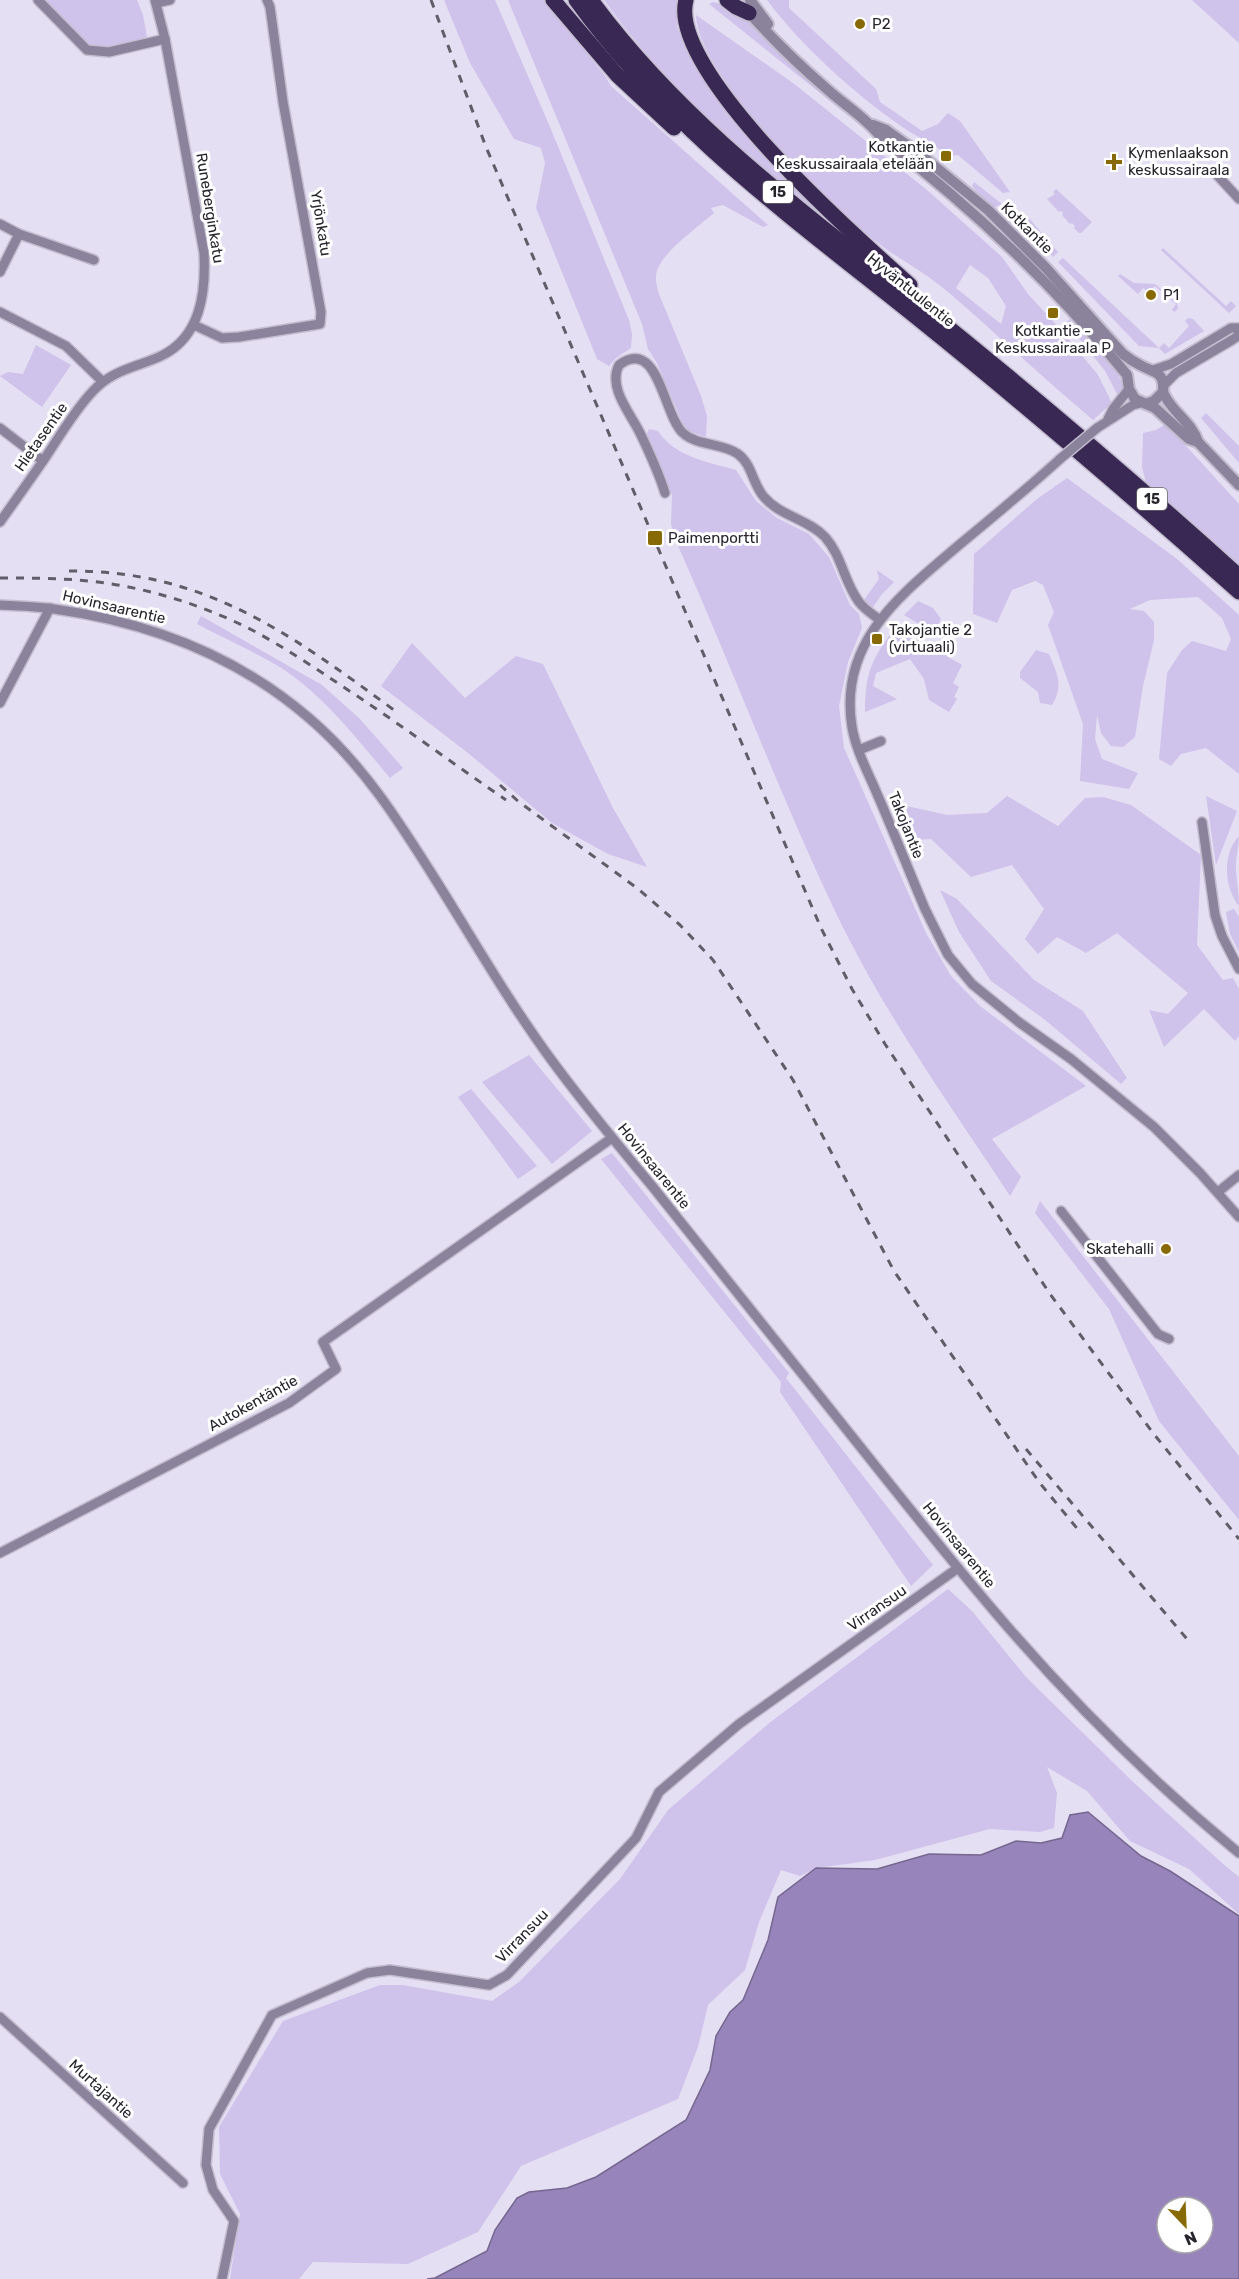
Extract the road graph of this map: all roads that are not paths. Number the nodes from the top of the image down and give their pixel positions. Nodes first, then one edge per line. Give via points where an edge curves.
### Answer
1 (38, 0) edge
2 (170, 0) edge
3 (267, 0) edge
4 (553, 0) edge
5 (576, 0) edge
6 (591, 0) edge
7 (695, 0) edge
8 (727, 0) edge
9 (738, 0) edge
10 (156, 1) edge
11 (749, 6) edge
12 (685, 7) edge
13 (165, 39) junction
14 (871, 125) junction
15 (1217, 175) dead end
16 (760, 193) junction
17 (1239, 199) edge
18 (0, 224) edge
19 (19, 234) junction
20 (94, 260) dead end
21 (0, 272) edge
22 (0, 312) edge
23 (194, 325) junction
24 (1239, 328) edge
25 (988, 360) junction
26 (1150, 370) junction
27 (102, 381) junction
28 (1129, 386) junction
29 (1163, 389) junction
30 (86, 398) joint
31 (1144, 403) junction
32 (1108, 419) junction
33 (0, 428) edge
34 (1198, 442) junction
35 (43, 461) junction
36 (1239, 485) edge
37 (665, 493) dead end
38 (0, 522) edge
39 (1239, 576) edge
40 (1239, 592) edge
41 (0, 605) edge
42 (50, 608) junction
43 (880, 620) junction
44 (0, 704) edge
45 (881, 741) dead end
46 (859, 750) junction
47 (1202, 822) dead end
48 (1239, 969) edge
49 (612, 1138) junction
50 (1239, 1175) edge
51 (1218, 1192) junction
52 (1061, 1211) dead end
53 (1239, 1217) edge
54 (1169, 1339) dead end
55 (0, 1553) edge
56 (958, 1568) junction
57 (1239, 1853) edge
58 (0, 2017) edge
59 (183, 2183) dead end
60 (222, 2279) edge

1 - 13 street via 87,50 109,52
2 - 10 street
3 - 23 street, Yrjönkatu via 320,324 222,338
4 - 16 highway via 602,59 646,103 690,143
5 - 16 highway, Hyväntuulentie / 15 via 662,103
6 - 25 highway, Hyväntuulentie / 15 via 656,79 720,142
7 - 12 highway via 692,8
8 - 11 highway via 736,7
9 - 11 street, Kotkantie
10 - 13 street, Runeberginkatu
11 - 14 street, Kotkantie via 771,37
12 - 25 highway via 688,35 710,73 765,143 858,239
13 - 23 street, Runeberginkatu via 204,253 204,288
14 - 26 street, Kotkantie via 886,130 921,155 988,210 1123,354
14 - 28 street, Kotkantie via 979,218 1040,277 1110,354 1126,375
15 - 17 street
16 - 40 highway, Hyväntuulentie / 15 via 1017,400
18 - 19 street
19 - 20 street
19 - 21 street
22 - 27 street via 66,346
23 - 27 street, Runeberginkatu via 160,356
24 - 26 street via 1231,328 1171,364
24 - 29 street via 1238,336 1176,373
25 - 39 highway, Hyväntuulentie / 15
26 - 28 street via 1138,372
26 - 29 street via 1162,379
27 - 30 street, Runeberginkatu
28 - 31 street via 1135,399
28 - 32 street, Takojantie
29 - 31 street via 1154,401
29 - 34 street via 1171,406 1196,433
30 - 35 street, Hietasentie
31 - 32 street, Takojantie
31 - 34 street
32 - 43 street, Takojantie, bridge via 903,594
33 - 35 street
34 - 36 street
35 - 38 street, Hietasentie
37 - 43 street via 616,382 619,365 632,358 652,368 684,435 738,455 764,497 825,537 858,600
41 - 42 street, Hovinsaarentie
42 - 44 street
42 - 49 street, Hovinsaarentie via 142,627 184,641 265,685 329,736 378,792 547,1053
43 - 46 street, Takojantie via 858,664 850,699 852,728
45 - 46 street
46 - 51 street, Takojantie via 932,927 958,968 988,999 1071,1059 1154,1127
47 - 48 street via 1215,915
49 - 55 street, Autokentäntie via 322,1342 336,1369 289,1403
49 - 56 street, Hovinsaarentie
50 - 51 street
51 - 53 street, Takojantie
52 - 54 street via 1158,1334
56 - 57 street, Hovinsaarentie via 1103,1729
56 - 60 street, Virransuu via 739,1724 659,1792 636,1838 507,1975 489,1985 390,1970 367,1973 272,2015 209,2128 206,2165 213,2190 234,2221
58 - 59 street, Murtajantie

